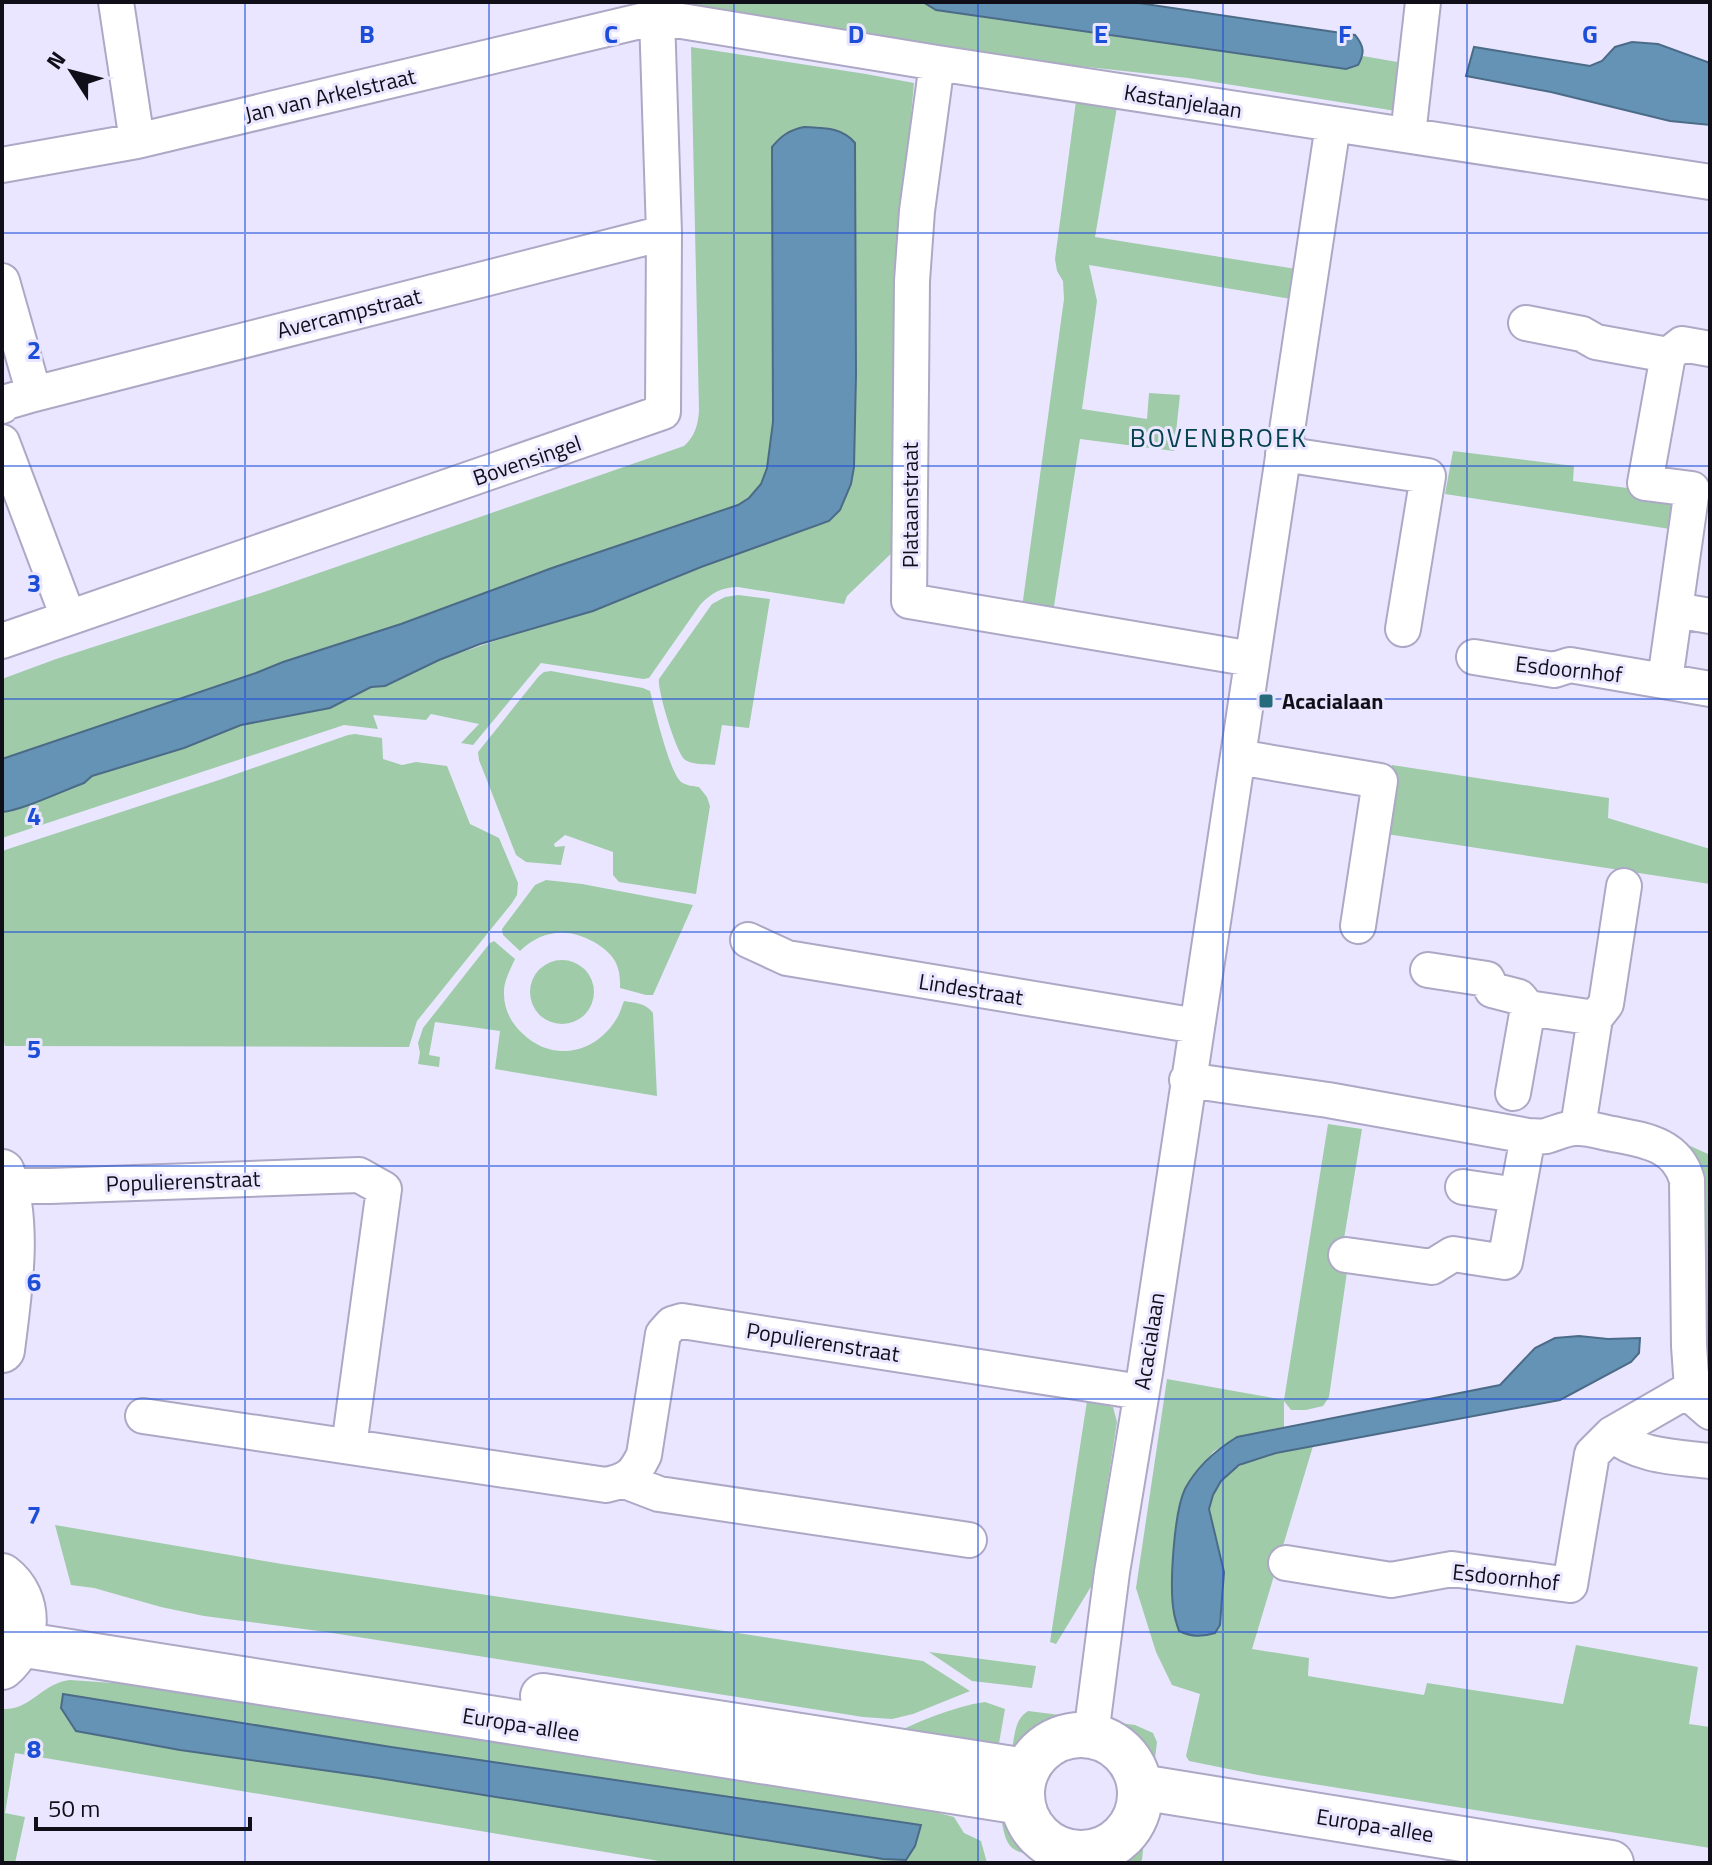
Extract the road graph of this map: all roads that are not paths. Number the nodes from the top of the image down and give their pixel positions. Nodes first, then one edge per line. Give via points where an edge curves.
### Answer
1 (116, 2) edge
2 (1423, 2) edge
3 (658, 10) edge
4 (937, 63) junction
5 (1333, 125) junction
6 (1408, 135) junction
7 (137, 141) junction
8 (2, 165) edge
9 (1710, 182) edge
10 (664, 233) junction
11 (2, 281) edge
12 (1526, 323) dead end
13 (1710, 349) edge
14 (1668, 355) junction
15 (34, 394) junction
16 (2, 406) edge
17 (2, 442) edge
18 (1283, 454) junction
19 (1675, 610) junction
20 (1710, 616) edge
21 (68, 617) junction
22 (1403, 629) dead end
23 (2, 641) edge
24 (1474, 657) dead end
25 (1252, 659) junction
26 (1665, 680) junction
27 (1710, 689) edge
28 (1238, 757) junction
29 (1624, 886) dead end
30 (1358, 926) dead end
31 (748, 940) dead end
32 (1428, 970) dead end
33 (1528, 1008) junction
34 (1595, 1018) junction
35 (1197, 1026) junction
36 (1187, 1080) junction
37 (1513, 1093) dead end
38 (1578, 1127) junction
39 (1528, 1136) junction
40 (4, 1181) edge
41 (1463, 1187) dead end
42 (1517, 1195) junction
43 (1346, 1255) dead end
44 (2, 1350) edge
45 (1141, 1392) junction
46 (1701, 1400) edge
47 (143, 1416) dead end
48 (1612, 1434) junction
49 (349, 1446) junction
50 (1710, 1461) edge
51 (625, 1481) junction
52 (969, 1540) dead end
53 (1286, 1563) dead end
54 (2, 1576) edge
55 (15, 1642) edge
56 (1091, 1735) junction
57 (1024, 1787) junction
58 (1138, 1802) junction
59 (1070, 1858) edge
60 (1461, 1863) edge
61 (1611, 1863) edge

1 - 7 street
2 - 6 street
3 - 4 street, Kastanjelaan
3 - 7 street, Jan van Arkelstraat
3 - 10 street, Bovensingel
4 - 5 street, Kastanjelaan
4 - 25 street, Plataanstraat via 912,281 909,601
5 - 6 street, Kastanjelaan
5 - 18 street, Acacialaan
6 - 9 street, Kastanjelaan
7 - 8 street, Jan van Arkelstraat
10 - 15 street, Avercampstraat
10 - 21 street, Bovensingel via 663,412
11 - 15 street
12 - 14 street
13 - 14 street via 1682,344
14 - 19 street via 1645,483 1692,489
15 - 16 street, Avercampstraat
17 - 21 street
18 - 22 street via 1428,476
18 - 25 street, Acacialaan
19 - 20 street
19 - 26 street
21 - 23 street, Bovensingel
24 - 26 street, Esdoornhof
25 - 28 street, Acacialaan
26 - 27 street, Esdoornhof
28 - 30 street via 1380,781
28 - 35 street, Acacialaan
29 - 34 street via 1606,1004
31 - 35 street, Lindestraat via 787,958
32 - 33 street via 1487,979 1492,990 1519,997
33 - 34 street
33 - 37 street
34 - 38 street
35 - 36 street, Acacialaan
36 - 39 street, Esdoornhof
36 - 45 street, Acacialaan
38 - 39 street, Esdoornhof
38 - 46 street, Esdoornhof via 1645,1140 1683,1168 1688,1315
39 - 42 street
40 - 44 main road via 11,1235
40 - 49 street, Populierenstraat via 359,1175 384,1189
41 - 42 street
42 - 43 street via 1505,1262 1453,1254 1432,1267
45 - 51 street, Populierenstraat via 682,1321 663,1334 644,1455
45 - 56 street, Acacialaan
46 - 48 street, Esdoornhof
47 - 49 street
48 - 50 street via 1624,1445 1652,1454
48 - 53 street, Esdoornhof via 1592,1454 1570,1585 1452,1569 1391,1580
49 - 51 street via 606,1485
51 - 52 street via 659,1494
54 - 55 main road via 19,1597
55 - 57 main road, Europa-allee
56 - 57 main road via 1053,1742 1037,1754
56 - 58 main road via 1124,1753 1134,1768
57 - 59 main road via 1031,1826
58 - 59 main road via 1120,1839
58 - 60 main road, Europa-allee
58 - 61 main road, Europa-allee

